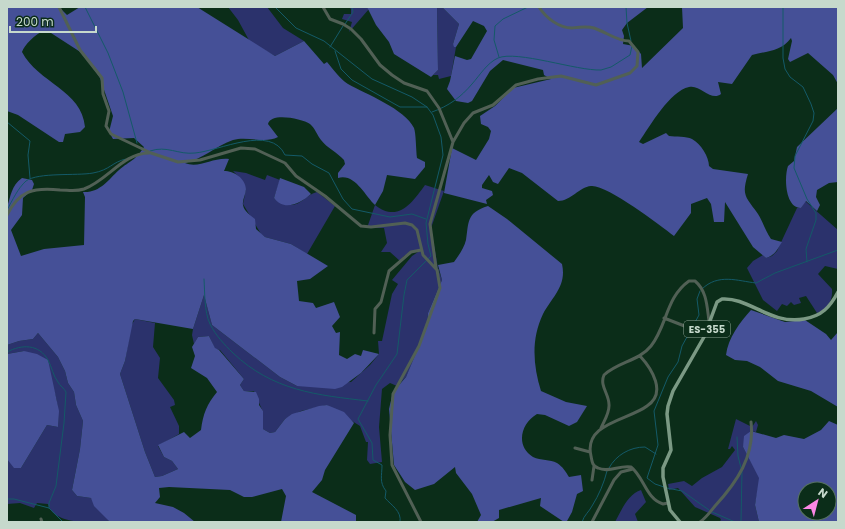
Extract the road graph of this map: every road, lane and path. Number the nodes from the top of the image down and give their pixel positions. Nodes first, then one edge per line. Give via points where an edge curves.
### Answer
1 (59, 7) edge
2 (323, 7) edge
3 (539, 7) edge
4 (453, 142) junction
5 (151, 153) junction
6 (7, 215) edge
7 (421, 250) junction
8 (437, 270) junction
9 (838, 292) edge
10 (664, 318) junction
11 (709, 321) junction
12 (687, 328) dead end
13 (374, 333) dead end
14 (640, 356) junction
15 (751, 422) dead end
16 (601, 428) junction
17 (575, 448) dead end
18 (590, 452) junction
19 (594, 466) junction
20 (633, 469) junction
21 (592, 480) dead end
22 (668, 503) junction
23 (705, 518) junction
24 (421, 522) edge
25 (592, 522) edge
26 (680, 522) edge
27 (700, 522) edge
28 (708, 522) edge

1 - 5 street via 80,50 102,78 103,94 109,111 107,129 111,134
2 - 4 street via 330,19 343,24 361,39 376,61 386,70 400,80 430,93
3 - 4 street via 556,23 570,28 594,28 619,40 629,41 638,52 637,66 630,73 596,85 562,76 516,85 493,104 473,113
4 - 8 street via 430,224
5 - 6 street via 135,155 118,166 110,175 82,190 40,189 26,192 12,205
5 - 7 street via 178,162 200,160 241,148 256,149 285,163 296,176 361,226 405,223 412,225 417,230
7 - 8 street
7 - 13 street via 411,252 389,272 381,302 375,309
8 - 24 street via 440,288 419,346 393,394 391,410 392,465
9 - 11 main road, ES-355 via 824,313 806,319 782,320 726,298 718,302
10 - 11 street via 673,298 689,281 699,284 706,297
10 - 12 street
10 - 14 street via 654,342
11 - 22 main road, ES-355 via 704,337 673,391 668,406 671,450 663,468
14 - 16 street via 604,375 602,384 609,408
14 - 16 street via 655,376 656,391 652,402
15 - 23 street via 752,441 746,462 738,478
16 - 18 street via 590,444
17 - 18 street
18 - 19 street
19 - 20 street via 605,470 628,466
19 - 21 street
20 - 22 street via 655,500 663,504
20 - 25 street via 621,472 614,480
22 - 26 main road, ES-355 via 670,510
23 - 27 street
23 - 28 street

